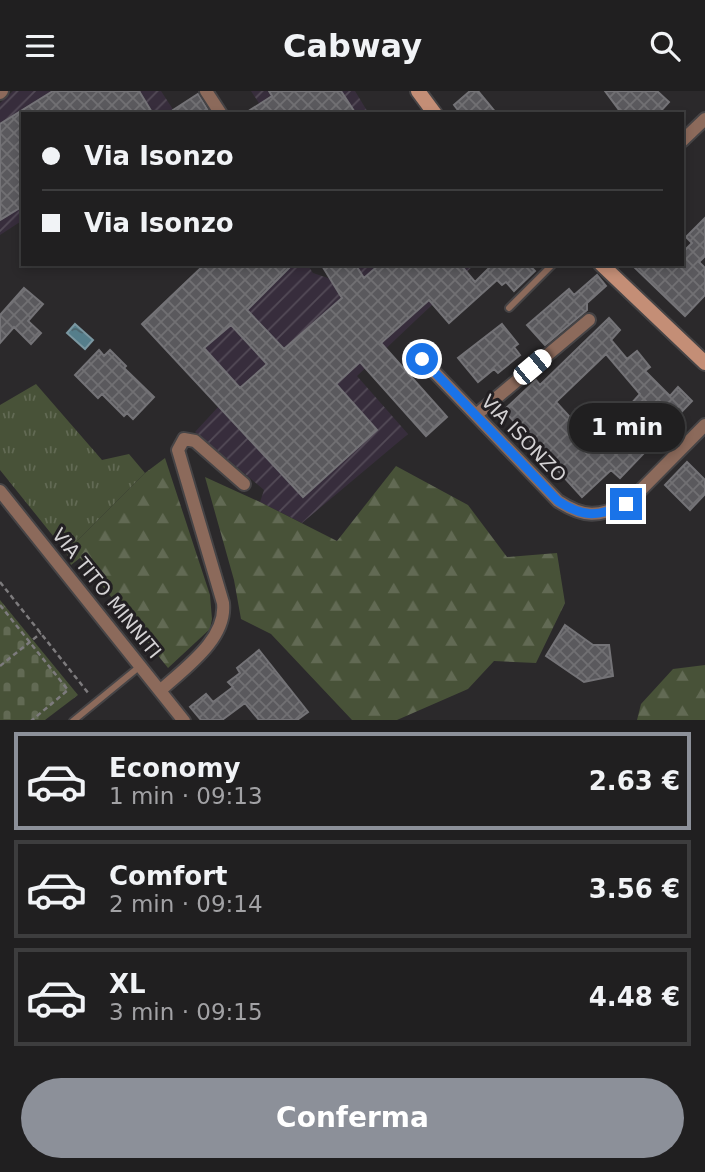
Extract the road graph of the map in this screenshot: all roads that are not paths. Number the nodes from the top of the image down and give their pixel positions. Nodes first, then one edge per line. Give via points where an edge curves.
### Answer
1 (206, 91) edge
2 (424, 93) edge
3 (220, 112) edge
4 (434, 112) edge
5 (705, 119) edge
6 (684, 139) edge
7 (551, 266) edge
8 (603, 266) edge
9 (509, 308) dead end
10 (589, 320) dead end
11 (422, 359) dead end
12 (705, 363) edge
13 (476, 415) junction
14 (705, 425) edge
15 (244, 484) dead end
16 (0, 491) edge
17 (141, 666) junction
18 (161, 690) junction
19 (73, 720) edge
20 (184, 720) edge

1 - 3 street
2 - 4 street
5 - 6 street
7 - 9 lane
8 - 12 street
10 - 13 street
11 - 13 street, VIA ISONZO
13 - 14 street, VIA ISONZO via 558,501 592,515 626,504
15 - 18 street via 195,441 184,439 180,444 224,614 216,637
16 - 17 street, VIA TITO MINNITI
17 - 18 street, VIA TITO MINNITI
17 - 19 lane
18 - 20 street, VIA TITO MINNITI

